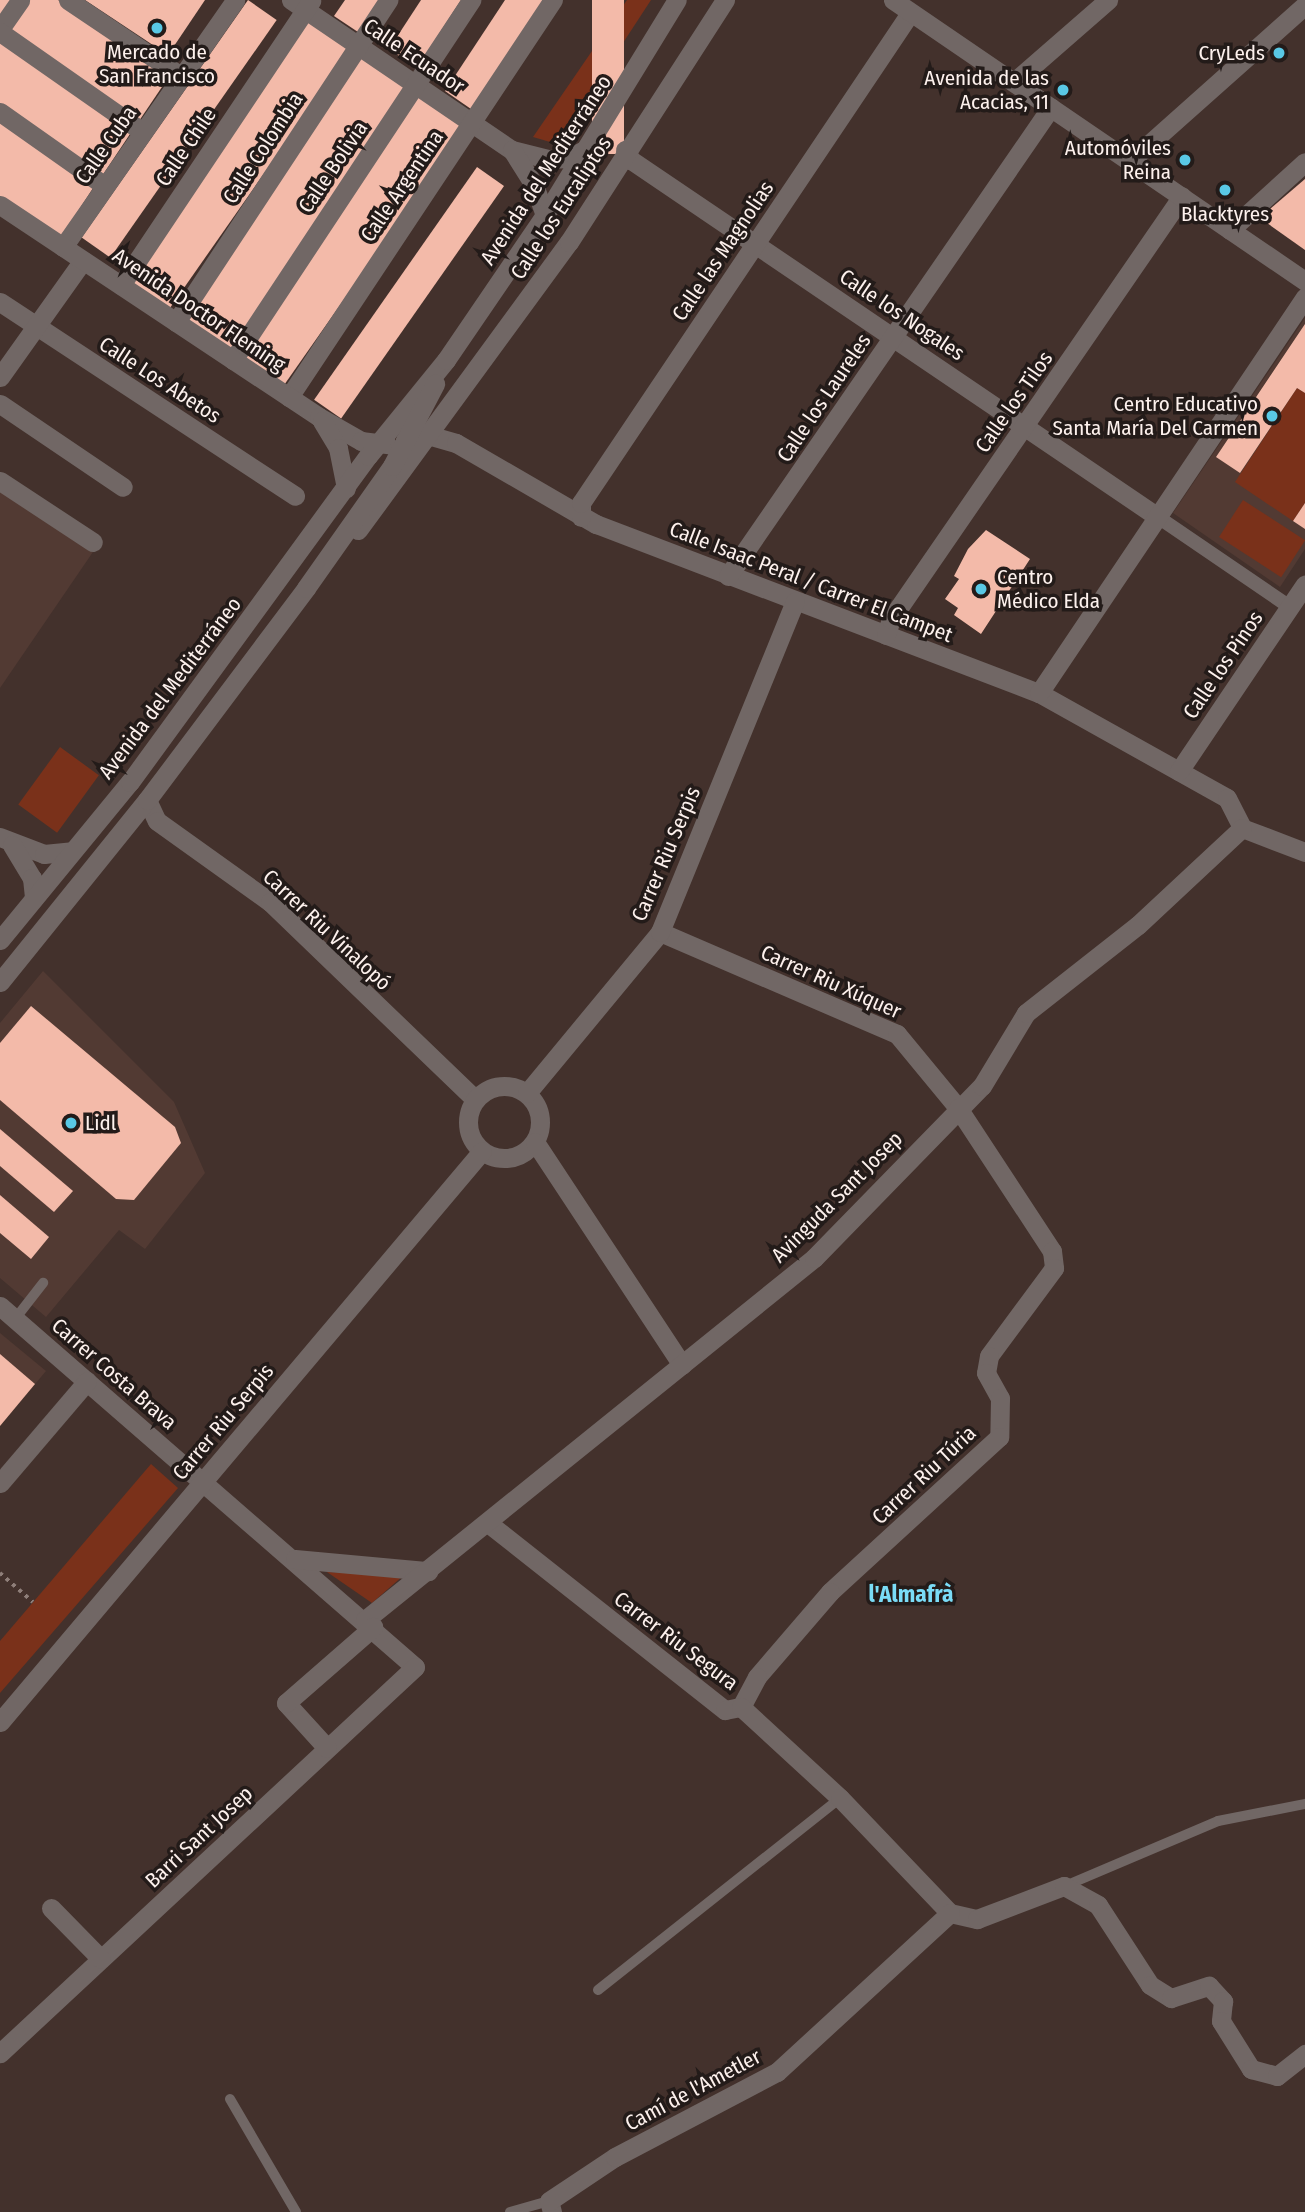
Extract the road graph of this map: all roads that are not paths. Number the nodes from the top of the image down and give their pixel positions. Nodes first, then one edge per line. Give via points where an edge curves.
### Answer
1 (20, 0) edge
2 (68, 0) edge
3 (235, 0) edge
4 (388, 0) edge
5 (471, 0) edge
6 (553, 0) edge
7 (677, 0) edge
8 (725, 0) edge
9 (894, 0) edge
10 (1108, 0) edge
11 (303, 3) edge
12 (1305, 5) edge
13 (910, 13) junction
14 (0, 31) edge
15 (358, 45) junction
16 (182, 77) junction
17 (1014, 82) junction
18 (416, 84) junction
19 (1051, 107) junction
20 (0, 112) edge
21 (472, 122) junction
22 (143, 132) junction
23 (586, 149) junction
24 (512, 150) junction
25 (625, 150) junction
26 (1130, 161) junction
27 (1305, 162) edge
28 (105, 186) junction
29 (1182, 196) junction
30 (0, 205) edge
31 (545, 215) junction
32 (1230, 230) junction
33 (755, 243) junction
34 (63, 247) junction
35 (83, 260) junction
36 (1305, 281) edge
37 (121, 285) junction
38 (1305, 297) edge
39 (0, 302) edge
40 (176, 322) junction
41 (36, 326) junction
42 (893, 336) junction
43 (233, 360) junction
44 (446, 360) junction
45 (0, 377) edge
46 (289, 397) junction
47 (0, 404) edge
48 (320, 417) junction
49 (1026, 427) junction
50 (428, 435) junction
51 (405, 440) junction
52 (369, 447) junction
53 (0, 481) edge
54 (123, 487) dead end
55 (346, 488) junction
56 (295, 496) dead end
57 (1155, 515) junction
58 (581, 517) junction
59 (342, 537) junction
60 (93, 542) dead end
61 (728, 576) junction
62 (1305, 584) edge
63 (306, 588) junction
64 (795, 601) junction
65 (1290, 607) junction
66 (886, 635) junction
67 (1039, 693) junction
68 (1179, 771) junction
69 (147, 800) junction
70 (1242, 828) junction
71 (6, 841) edge
72 (72, 851) junction
73 (1305, 852) edge
74 (34, 898) junction
75 (660, 932) junction
76 (0, 940) edge
77 (0, 982) edge
78 (527, 1093) junction
79 (475, 1099) junction
80 (958, 1108) junction
81 (535, 1142) junction
82 (482, 1151) junction
83 (43, 1283) dead end
84 (7, 1312) edge
85 (682, 1365) junction
86 (87, 1381) junction
87 (203, 1481) junction
88 (0, 1483) edge
89 (488, 1523) junction
90 (295, 1559) junction
91 (428, 1571) junction
92 (369, 1623) junction
93 (741, 1707) junction
94 (0, 1722) edge
95 (327, 1748) junction
96 (840, 1798) junction
97 (1305, 1804) edge
98 (1064, 1886) junction
99 (51, 1908) dead end
100 (950, 1913) junction
101 (101, 1959) junction
102 (598, 1990) dead end
103 (0, 2053) edge
104 (1305, 2054) edge
105 (230, 2099) dead end
106 (550, 2207) edge
107 (296, 2212) edge
108 (510, 2212) edge

1 - 14 street
2 - 16 street
3 - 16 street, Calle Cuba
4 - 15 street, Calle Colombia
5 - 18 street, Calle Bolivia
6 - 21 street, Calle Argentina
7 - 23 street, Avenida del Mediterráneo
8 - 25 street, Calle los Eucaliptos
9 - 13 street
10 - 17 street
11 - 15 street, Calle Ecuador
11 - 37 street, Calle Chile
12 - 26 street
13 - 17 street
13 - 33 street, Calle las Magnolias
14 - 22 street
15 - 18 street, Calle Ecuador
15 - 40 street, Calle Colombia
16 - 22 street, Calle Cuba
17 - 19 street
18 - 21 street, Calle Ecuador
18 - 43 street, Calle Bolivia
19 - 26 street
19 - 42 street, Calle los Laureles
20 - 28 street
21 - 24 street, Calle Ecuador
21 - 46 street, Calle Argentina
22 - 28 street, Calle Cuba
23 - 24 street, Calle Ecuador via 569,158 549,159
23 - 31 street, Avenida del Mediterráneo
24 - 31 street, Calle Ecuador via 534,185
25 - 33 street, Calle los Nogales via 631,160
25 - 50 street, Calle los Eucaliptos via 569,242
26 - 29 street
27 - 32 street
28 - 34 street, Calle Cuba
29 - 32 street
29 - 49 street, Calle los Tilos
30 - 34 street, Avenida Doctor Fleming
31 - 44 street, Avenida del Mediterráneo
32 - 36 street
33 - 42 street, Calle los Nogales
33 - 58 street, Calle las Magnolias via 581,503
34 - 35 street, Avenida Doctor Fleming
35 - 37 street, Avenida Doctor Fleming
35 - 41 street
37 - 40 street, Avenida Doctor Fleming
38 - 57 street
39 - 41 street, Calle Los Abetos
40 - 43 street, Avenida Doctor Fleming
41 - 45 street
41 - 56 street, Calle Los Abetos
42 - 49 street, Calle los Nogales
42 - 61 street, Calle los Laureles
43 - 46 street, Avenida Doctor Fleming
44 - 51 street, Avenida del Mediterráneo
44 - 52 street, Avenida del Mediterráneo
46 - 48 street, Avenida Doctor Fleming
47 - 54 street
48 - 52 street, Avenida Doctor Fleming
48 - 55 street via 338,448
49 - 57 street, Calle los Nogales
49 - 66 street, Calle los Tilos via 891,619
50 - 51 street
50 - 58 street, Calle Isaac Peral / Carrer El Campet via 456,443
50 - 63 street, Avenida del Mediterráneo via 353,536
51 - 52 street
51 - 59 street, Avenida del Mediterráneo
52 - 55 street, Avenida del Mediterráneo
52 - 59 street, Avenida del Mediterráneo via 369,486
53 - 60 street
55 - 72 street, Avenida del Mediterráneo via 130,782
57 - 65 street
57 - 67 street
58 - 61 street, Calle Isaac Peral / Carrer El Campet
59 - 63 street, Avenida del Mediterráneo
61 - 64 street, Calle Isaac Peral / Carrer El Campet
62 - 65 street, Calle los Pinos
63 - 69 street, Avenida del Mediterráneo
64 - 66 street, Calle Isaac Peral / Carrer El Campet
64 - 75 street, Carrer Riu Serpis
65 - 68 street, Calle los Pinos
66 - 67 street, Calle Isaac Peral / Carrer El Campet
67 - 68 street, Calle Isaac Peral / Carrer El Campet
68 - 70 street, Calle Isaac Peral / Carrer El Campet via 1227,798
69 - 77 street, Avenida del Mediterráneo
69 - 79 street, Carrer Riu Vinalopó via 158,821 270,902
70 - 73 street
70 - 80 street, Avinguda Sant Josep via 1138,925 1026,1013 982,1086
71 - 72 street via 44,854
71 - 74 street via 33,878
72 - 74 street, Avenida del Mediterráneo
74 - 76 street, Avenida del Mediterráneo
75 - 78 street, Carrer Riu Serpis
75 - 80 street, Carrer Riu Xúquer via 897,1034
78 - 79 street via 506,1085
78 - 81 street via 540,1111
79 - 82 street via 468,1121
80 - 85 street, Avinguda Sant Josep via 814,1258
80 - 93 street, Carrer Riu Túria via 1054,1260 1054,1268 989,1356 986,1373 1000,1398 999,1437 830,1592 757,1677
81 - 82 street via 516,1157 492,1157
81 - 85 street via 674,1360
82 - 87 street, Carrer Riu Serpis
83 - 84 lane
84 - 86 street, Carrer Costa Brava
85 - 89 street, Avinguda Sant Josep
86 - 87 street, Carrer Costa Brava
86 - 88 street
87 - 90 street, Carrer Costa Brava
87 - 94 street, Carrer Riu Serpis
89 - 91 street, Avinguda Sant Josep
89 - 93 street, Carrer Riu Segura via 724,1710
90 - 91 street
90 - 92 street, Carrer Costa Brava
91 - 92 street, Avinguda Sant Josep
92 - 95 street via 286,1703
92 - 95 street, Barri Sant Josep via 415,1667
93 - 96 street, Carrer Riu Segura
95 - 101 street, Barri Sant Josep
96 - 100 street, Carrer Riu Segura
96 - 102 lane
97 - 98 lane via 1218,1821
98 - 100 street via 977,1919
98 - 104 street via 1098,1905 1150,1984 1171,1998 1209,1986 1223,2001 1221,2021 1251,2069 1277,2076
99 - 101 street
100 - 106 street, Camí de l'Ametler via 777,2073 615,2157
101 - 103 street, Barri Sant Josep
105 - 107 lane
106 - 108 lane

